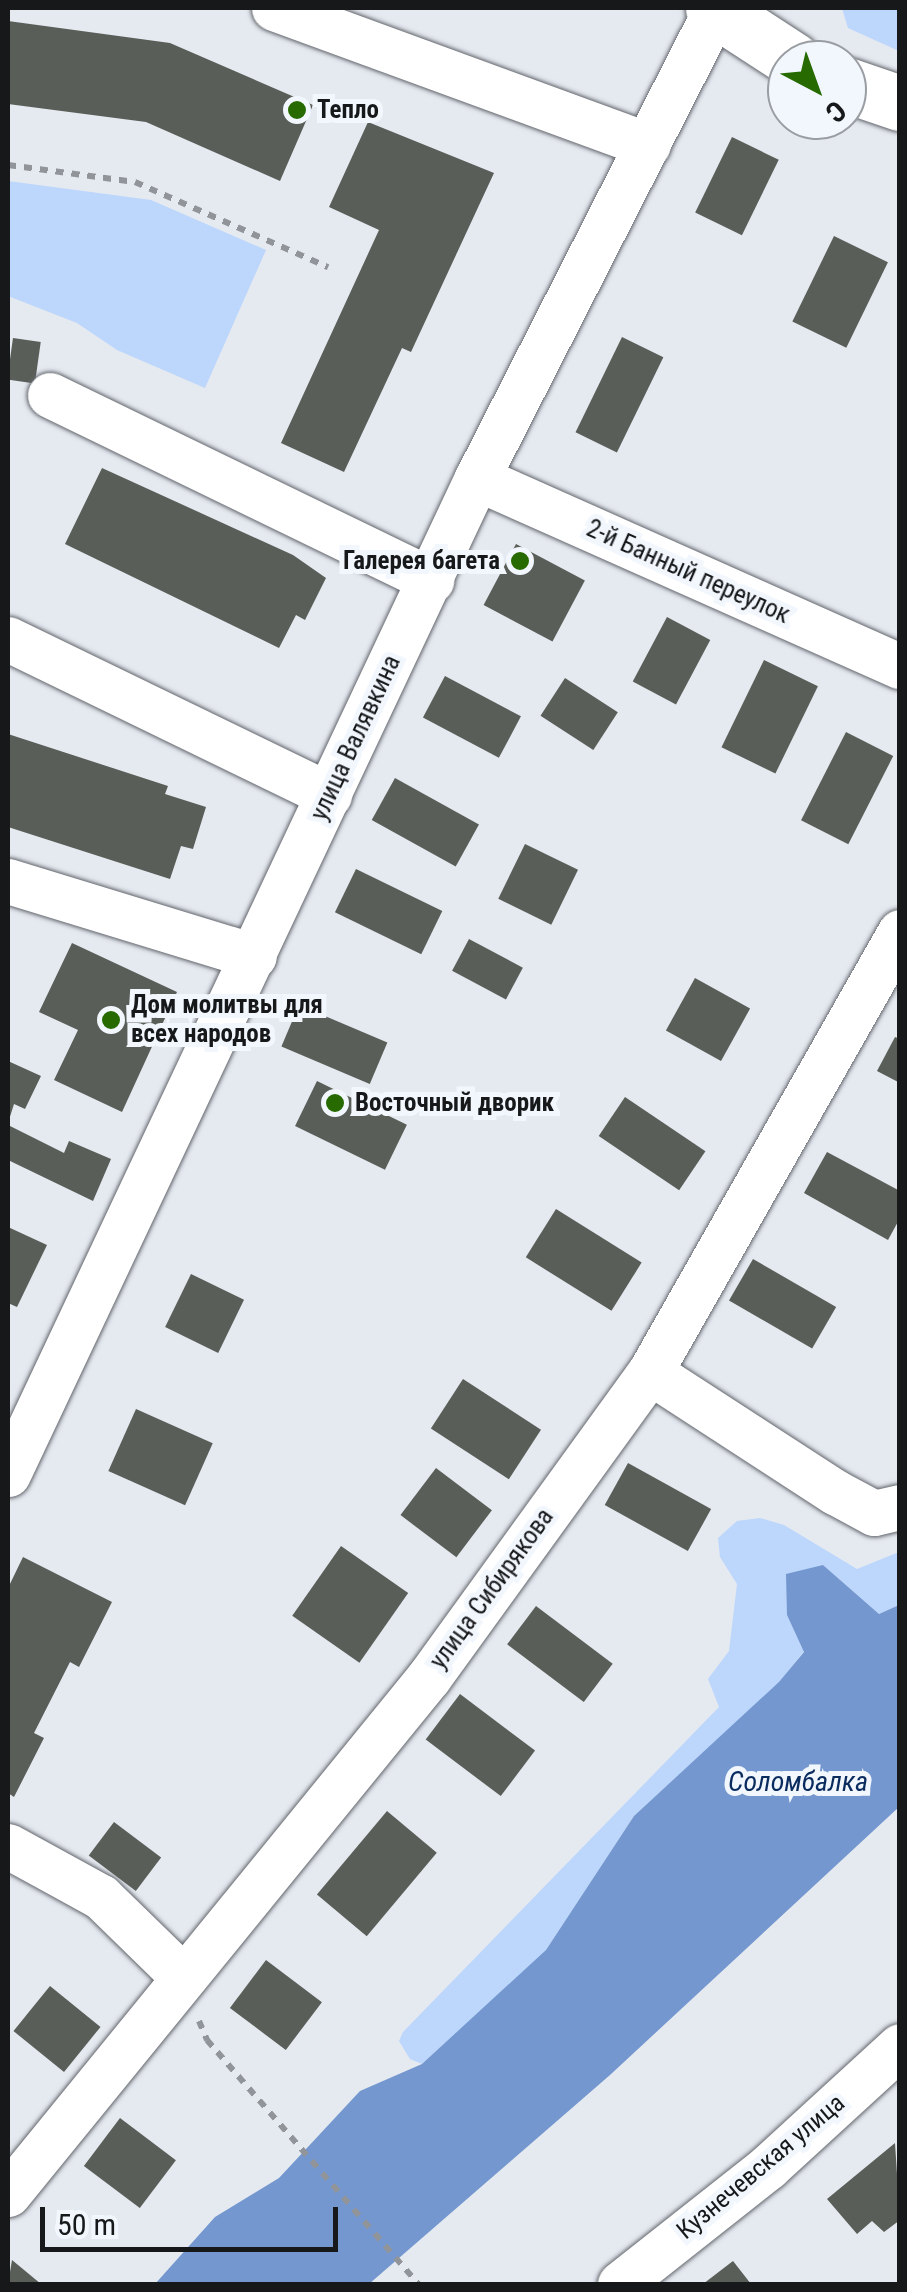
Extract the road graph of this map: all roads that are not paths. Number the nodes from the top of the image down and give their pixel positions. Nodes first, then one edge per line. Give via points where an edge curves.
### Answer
1 (274, 8) edge
2 (715, 8) edge
3 (767, 43) edge
4 (867, 92) edge
5 (900, 103) edge
6 (648, 145) junction
7 (50, 394) dead end
8 (476, 478) junction
9 (431, 580) junction
10 (8, 639) edge
11 (900, 666) edge
12 (329, 796) junction
13 (8, 881) edge
14 (900, 932) edge
15 (254, 956) junction
16 (650, 1372) junction
17 (8, 1474) edge
18 (900, 1507) edge
19 (8, 1846) edge
20 (180, 1975) junction
21 (900, 2046) edge
22 (8, 2194) edge
23 (620, 2284) edge

1 - 6 street
2 - 3 main road
2 - 6 street, улица Валявкина
4 - 5 main road
6 - 8 street, улица Валявкина
7 - 9 street
8 - 9 street, улица Валявкина
8 - 11 street, 2-й Банный переулок
9 - 12 street, улица Валявкина
10 - 12 street
12 - 15 street, улица Валявкина
13 - 15 street
14 - 16 street, улица Сибирякова
15 - 17 street, улица Валявкина
16 - 18 street via 835,1492 874,1513
16 - 20 street, улица Сибирякова via 428,1677
19 - 20 street via 102,1897
20 - 22 street, улица Сибирякова
21 - 23 street, Кузнечевская улица via 768,2168

